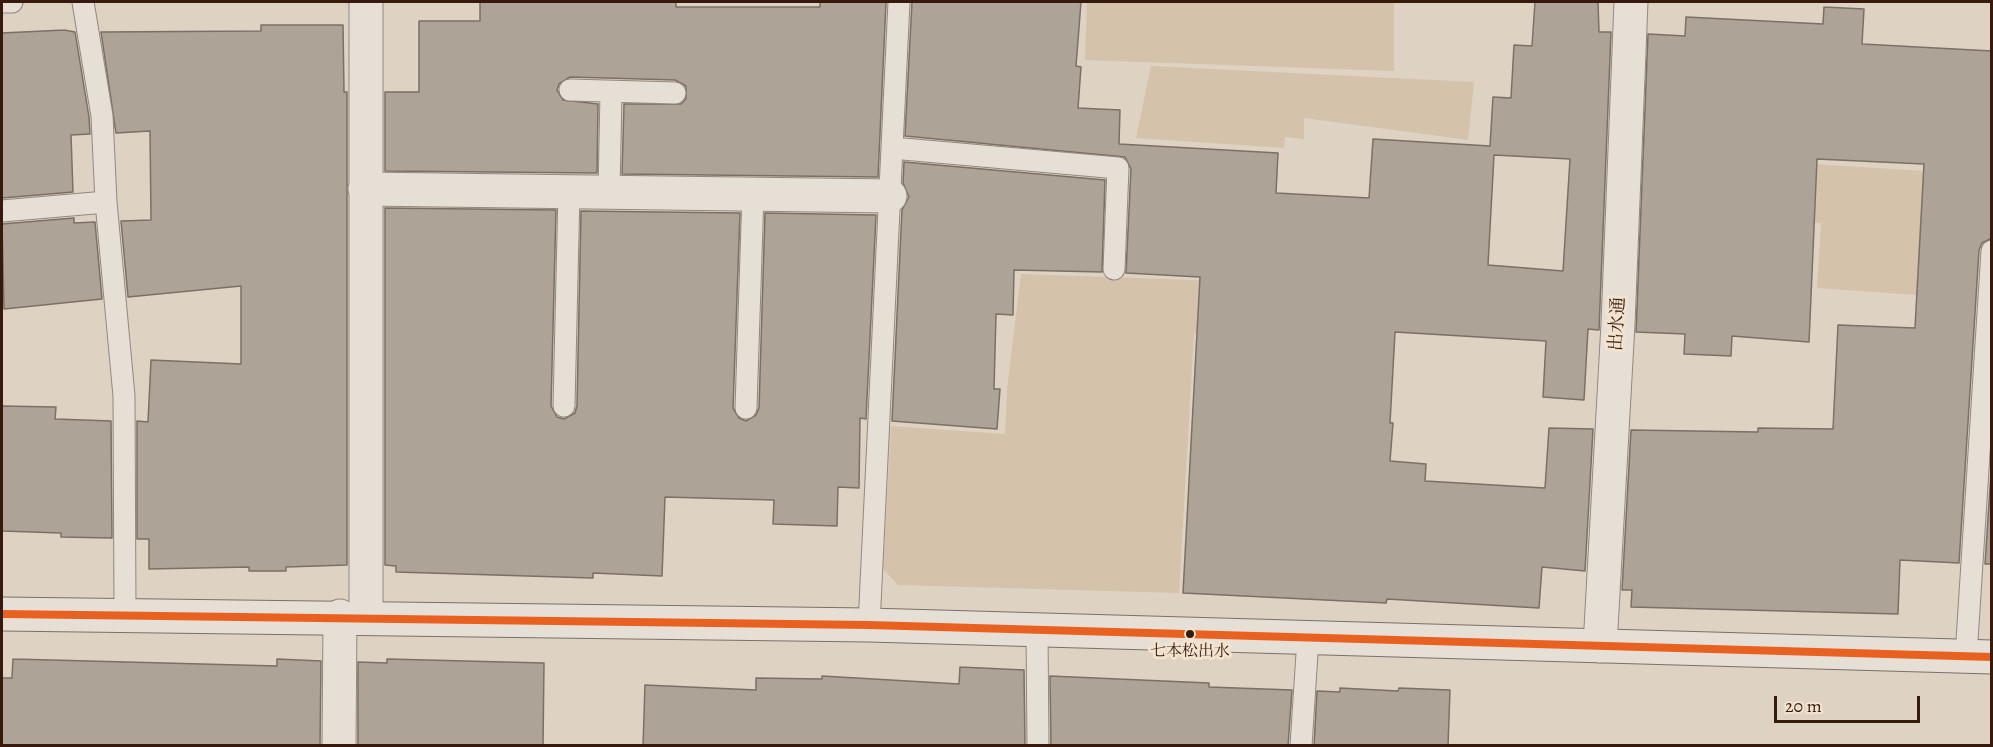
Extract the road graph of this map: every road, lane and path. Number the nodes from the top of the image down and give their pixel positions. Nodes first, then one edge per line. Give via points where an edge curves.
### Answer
1 (2, 2) edge
2 (12, 2) edge
3 (83, 2) edge
4 (366, 2) edge
5 (899, 2) edge
6 (1631, 2) edge
7 (570, 90) dead end
8 (610, 92) junction
9 (675, 93) dead end
10 (891, 148) junction
11 (365, 189) junction
12 (569, 192) junction
13 (609, 193) junction
14 (753, 194) junction
15 (890, 196) junction
16 (106, 202) junction
17 (2, 211) edge
18 (1992, 251) edge
19 (1113, 269) dead end
20 (564, 406) dead end
21 (746, 408) dead end
22 (2, 614) edge
23 (125, 614) junction
24 (353, 616) junction
25 (869, 625) junction
26 (1037, 630) junction
27 (1308, 638) junction
28 (1600, 646) junction
29 (1979, 657) edge
30 (339, 746) edge
31 (1038, 746) edge
32 (1301, 746) edge

1 - 2 lane
3 - 16 lane via 102,116
4 - 11 street
5 - 10 lane
6 - 28 street, 出水通
7 - 8 lane
8 - 9 lane
8 - 13 lane
10 - 15 lane
10 - 19 lane via 1118,168
11 - 12 street
11 - 24 street
12 - 13 street
12 - 20 lane
13 - 14 street
14 - 15 street
14 - 21 lane
15 - 25 lane
16 - 17 lane
16 - 23 lane via 124,396
18 - 29 lane
22 - 23 street
23 - 24 street
24 - 25 street
24 - 30 street
25 - 26 street
26 - 27 street
26 - 31 lane
27 - 28 street
27 - 32 lane
28 - 29 street

